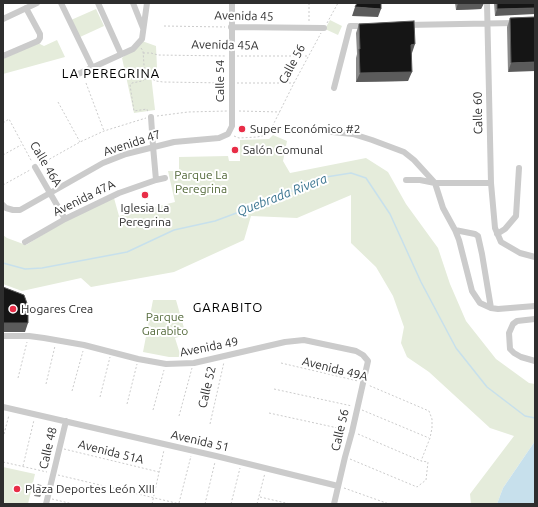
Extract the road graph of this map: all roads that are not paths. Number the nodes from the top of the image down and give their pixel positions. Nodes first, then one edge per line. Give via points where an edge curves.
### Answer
1 (37, 3) edge
2 (61, 3) edge
3 (98, 3) edge
4 (133, 3) edge
5 (147, 3) edge
6 (232, 3) edge
7 (487, 3) edge
8 (26, 8) junction
9 (3, 19) edge
10 (519, 23) edge
11 (488, 24) junction
12 (373, 26) edge
13 (396, 26) edge
14 (232, 27) junction
15 (324, 28) road end
16 (144, 29) junction
17 (121, 54) junction
18 (3, 56) edge
19 (92, 68) junction
20 (76, 75) dead end
21 (334, 88) dead end
22 (150, 117) road end
23 (322, 132) dead end
24 (228, 134) joint
25 (153, 146) junction
26 (35, 167) road end
27 (519, 168) dead end
28 (166, 178) dead end
29 (156, 180) junction
30 (406, 180) dead end
31 (490, 182) junction
32 (435, 183) junction
33 (50, 192) junction
34 (3, 205) edge
35 (65, 219) junction
36 (455, 230) junction
37 (497, 234) junction
38 (25, 242) dead end
39 (535, 257) edge
40 (535, 306) edge
41 (491, 308) junction
42 (535, 319) edge
43 (3, 336) edge
44 (368, 361) joint
45 (535, 361) edge
46 (3, 407) edge
47 (66, 421) junction
48 (338, 486) junction
49 (47, 501) edge
50 (334, 504) edge

1 - 8 street
2 - 19 street
3 - 17 street
4 - 16 street
5 - 16 street
6 - 14 street, Calle 54
7 - 11 street, Calle 60
8 - 9 street
8 - 18 street via 40,38
10 - 11 street
11 - 13 street
11 - 31 street, Calle 60
12 - 21 street via 350,26
14 - 15 street, Avenida 45
14 - 24 street, Calle 54 via 232,126
16 - 17 street via 138,44
17 - 19 street
19 - 20 street
22 - 25 street
23 - 32 street via 353,134 404,152
24 - 25 street, Avenida 47 via 219,138
25 - 29 street
25 - 33 street, Avenida 47 via 103,163
26 - 33 street, Calle 46A
27 - 37 street via 516,216
28 - 29 street
29 - 35 street, Avenida 47A via 119,193
30 - 32 street
31 - 32 street
31 - 37 street, Calle 60
32 - 36 street via 443,208
33 - 34 street, Avenida 47 via 20,210 6,208
33 - 35 street, Calle 46A
35 - 38 street, Avenida 47A
36 - 41 street via 472,291 480,303
36 - 41 street via 478,236
37 - 39 street via 510,248
40 - 41 street
42 - 45 street via 517,321 509,333 510,349 521,357
43 - 44 street, Avenida 49 via 57,340 166,364 194,363 304,340 356,351
44 - 48 street, Calle 56
46 - 47 street, Avenida 51
47 - 48 street, Avenida 51
47 - 49 street, Calle 48
48 - 50 street, Calle 56

